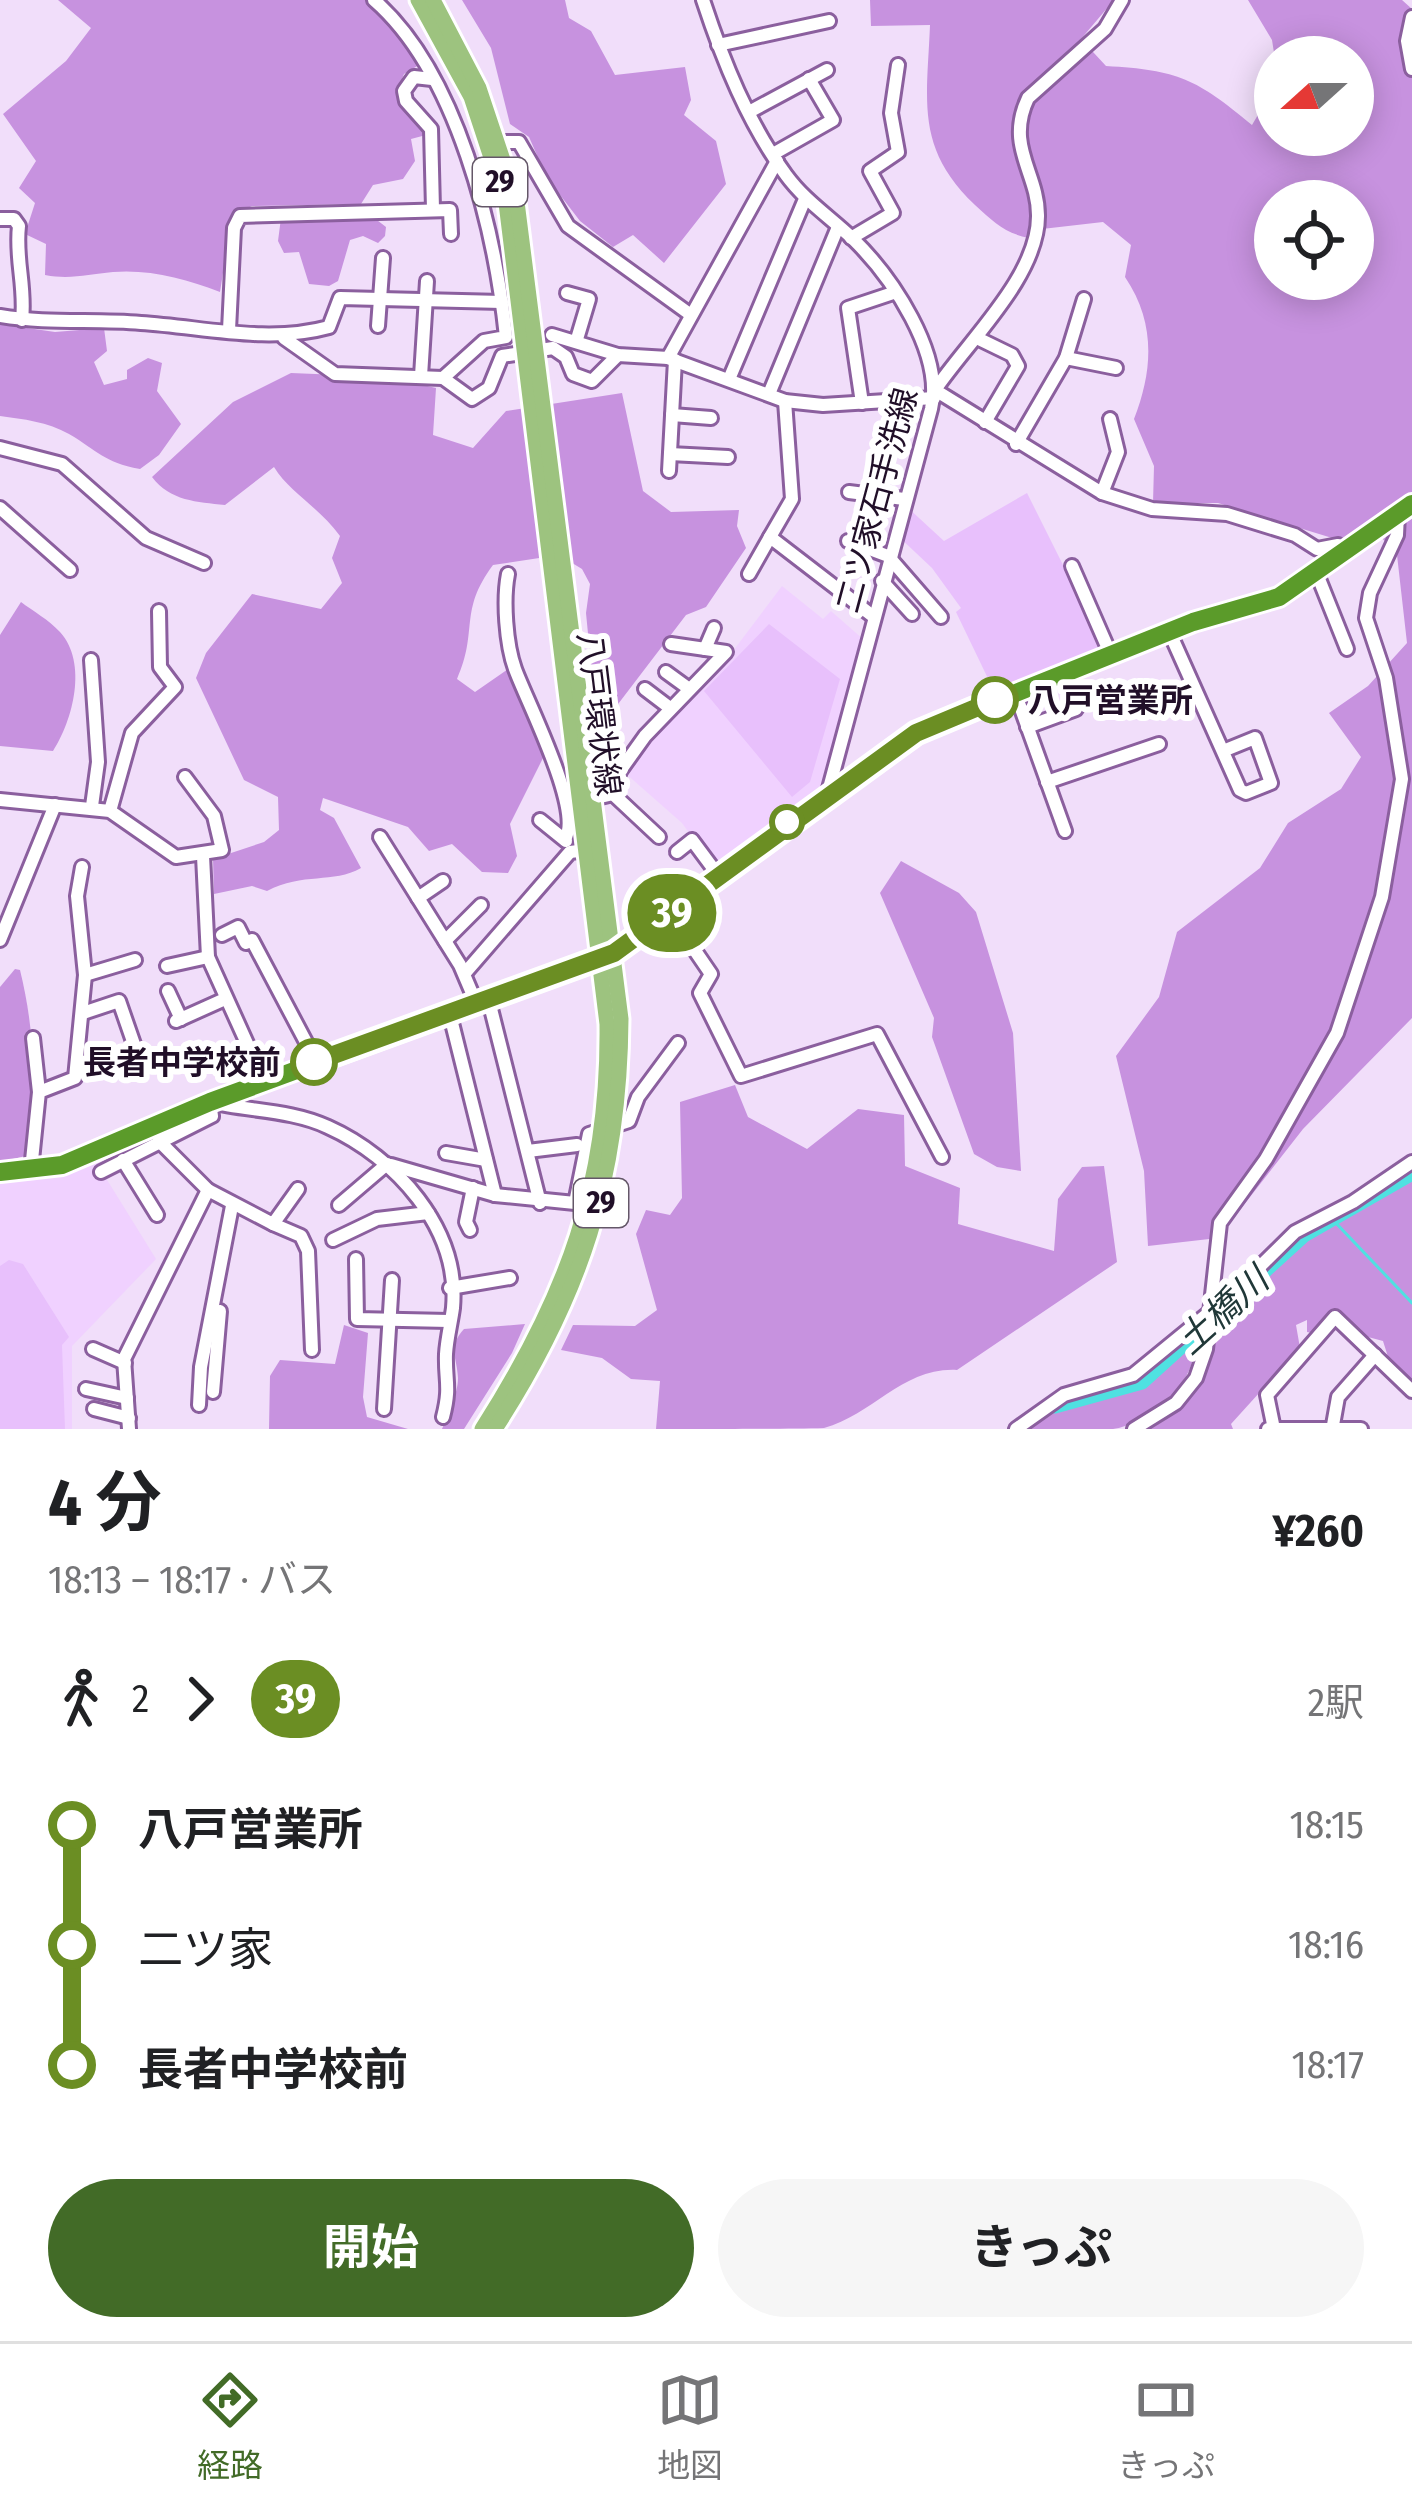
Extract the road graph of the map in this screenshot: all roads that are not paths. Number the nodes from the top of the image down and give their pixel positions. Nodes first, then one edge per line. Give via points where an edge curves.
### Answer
1 (374, 0) edge
2 (418, 0) edge
3 (433, 0) edge
4 (704, 0) edge
5 (1122, 0) edge
6 (1412, 16) edge
7 (829, 21) dead end
8 (718, 45) junction
9 (898, 65) dead end
10 (1412, 69) edge
11 (826, 70) dead end
12 (432, 79) junction
13 (809, 79) junction
14 (749, 112) junction
15 (500, 142) junction
16 (775, 157) junction
17 (806, 199) junction
18 (433, 208) junction
19 (0, 219) edge
20 (838, 227) junction
21 (451, 234) dead end
22 (851, 238) junction
23 (382, 258) dead end
24 (427, 281) dead end
25 (567, 293) dead end
26 (893, 293) junction
27 (380, 299) junction
28 (1084, 299) dead end
29 (425, 301) junction
30 (502, 302) junction
31 (691, 315) junction
32 (0, 316) edge
33 (22, 320) junction
34 (378, 326) dead end
35 (229, 330) junction
36 (552, 335) dead end
37 (283, 337) junction
38 (977, 338) junction
39 (578, 339) junction
40 (529, 351) junction
41 (618, 356) junction
42 (1066, 358) junction
43 (672, 359) junction
44 (1115, 368) dead end
45 (421, 376) junction
46 (730, 377) junction
47 (443, 378) junction
48 (769, 394) junction
49 (934, 394) junction
50 (784, 401) junction
51 (862, 403) junction
52 (672, 415) junction
53 (711, 418) dead end
54 (1110, 419) dead end
55 (985, 422) junction
56 (1016, 444) junction
57 (0, 448) edge
58 (670, 454) junction
59 (728, 457) dead end
60 (669, 471) dead end
61 (848, 492) dead end
62 (1102, 493) junction
63 (904, 499) junction
64 (0, 508) edge
65 (1405, 509) edge
66 (770, 537) junction
67 (848, 542) dead end
68 (1345, 551) junction
69 (888, 556) junction
70 (204, 563) dead end
71 (1072, 566) dead end
72 (70, 570) dead end
73 (508, 574) dead end
74 (749, 574) dead end
75 (1317, 574) junction
76 (882, 581) junction
77 (159, 610) dead end
78 (912, 614) dead end
79 (941, 616) dead end
80 (874, 617) junction
81 (715, 628) dead end
82 (1169, 632) junction
83 (670, 644) dead end
84 (705, 649) junction
85 (1347, 649) dead end
86 (1111, 653) junction
87 (91, 660) dead end
88 (666, 672) dead end
89 (688, 688) junction
90 (645, 689) dead end
91 (1015, 692) junction
92 (670, 708) junction
93 (1076, 709) dead end
94 (1027, 727) junction
95 (1159, 744) dead end
96 (1222, 751) junction
97 (185, 778) dead end
98 (1047, 782) junction
99 (828, 792) junction
100 (613, 794) junction
101 (0, 800) edge
102 (587, 800) junction
103 (55, 805) junction
104 (92, 806) junction
105 (110, 811) junction
106 (540, 820) dead end
107 (1065, 831) dead end
108 (380, 837) dead end
109 (659, 837) dead end
110 (574, 847) junction
111 (677, 852) dead end
112 (203, 856) junction
113 (82, 867) dead end
114 (718, 875) junction
115 (443, 881) dead end
116 (418, 898) junction
117 (482, 905) dead end
118 (670, 914) junction
119 (222, 935) dead end
120 (0, 940) edge
121 (446, 941) junction
122 (608, 956) junction
123 (208, 957) junction
124 (135, 960) dead end
125 (167, 966) dead end
126 (465, 974) junction
127 (85, 975) junction
128 (168, 991) dead end
129 (225, 999) junction
130 (483, 1003) junction
131 (82, 1013) junction
132 (450, 1015) junction
133 (33, 1038) dead end
134 (678, 1043) dead end
135 (136, 1050) dead end
136 (316, 1061) junction
137 (264, 1081) junction
138 (39, 1092) junction
139 (210, 1102) junction
140 (610, 1128) junction
141 (159, 1141) junction
142 (577, 1145) dead end
143 (528, 1150) junction
144 (446, 1153) dead end
145 (942, 1157) dead end
146 (123, 1160) junction
147 (486, 1160) junction
148 (1412, 1162) edge
149 (388, 1165) junction
150 (32, 1170) junction
151 (0, 1172) edge
152 (101, 1172) dead end
153 (473, 1188) junction
154 (298, 1189) dead end
155 (208, 1190) junction
156 (495, 1195) junction
157 (540, 1203) junction
158 (339, 1205) dead end
159 (232, 1206) junction
160 (428, 1214) junction
161 (157, 1215) dead end
162 (274, 1225) junction
163 (470, 1231) dead end
164 (333, 1240) dead end
165 (356, 1259) dead end
166 (510, 1278) dead end
167 (392, 1280) dead end
168 (450, 1288) junction
169 (215, 1305) junction
170 (1207, 1314) junction
171 (449, 1321) junction
172 (388, 1322) junction
173 (93, 1349) dead end
174 (312, 1350) dead end
175 (1376, 1354) junction
176 (125, 1363) junction
177 (86, 1389) dead end
178 (1412, 1391) edge
179 (213, 1392) dead end
180 (128, 1398) junction
181 (199, 1405) dead end
182 (94, 1409) dead end
183 (384, 1409) dead end
184 (443, 1417) dead end
185 (129, 1424) edge
186 (1334, 1425) junction
187 (1272, 1428) edge
188 (482, 1429) edge
189 (495, 1429) edge
190 (1016, 1429) edge
191 (1134, 1429) edge
192 (1361, 1429) edge

1 - 12 street via 403,25
2 - 40 main road, 八戸環状線 / 29 via 491,148
3 - 15 main road, 八戸環状線 / 29
4 - 8 street, 二ツ家石手洗線
5 - 38 street via 1105,29 1022,112 1023,169 1038,216 1034,239
6 - 10 street
7 - 8 street
8 - 14 street, 二ツ家石手洗線
9 - 22 street via 891,113 898,152 870,171 893,213
11 - 13 street
12 - 18 street via 414,77 404,91 430,129
12 - 30 street via 478,183
13 - 14 street
13 - 16 street via 832,120
14 - 16 street, 二ツ家石手洗線
15 - 31 street via 519,142 554,207 591,247 621,260
15 - 40 main road, 八戸環状線 / 29 via 525,250
16 - 17 street, 二ツ家石手洗線
16 - 31 street
17 - 20 street, 二ツ家石手洗線
17 - 46 street
18 - 21 street via 450,210
18 - 35 street via 240,216
19 - 33 street via 19,226
20 - 22 street, 二ツ家石手洗線
20 - 48 street
22 - 26 street, 二ツ家石手洗線
23 - 27 street
24 - 29 street
25 - 39 street via 589,299
26 - 49 street, 二ツ家石手洗線 via 934,372
26 - 51 street via 848,308
27 - 29 street
27 - 34 street
27 - 37 street via 340,298 328,327
28 - 42 street
29 - 30 street
29 - 45 street
30 - 47 street via 506,337 484,341
31 - 43 street
32 - 33 street
33 - 35 street
35 - 37 street
36 - 39 street
37 - 45 street via 335,374
38 - 49 street
38 - 55 street via 1018,366
39 - 41 street
40 - 41 street via 561,351 573,374 592,381
40 - 47 street via 502,356 479,398 464,397
40 - 102 main road, 八戸環状線 / 29
41 - 43 street
42 - 44 street
42 - 56 street
43 - 46 street
43 - 52 street
45 - 47 street
46 - 48 street
48 - 50 street
49 - 51 street
49 - 55 street
49 - 63 street, 二ツ家石手洗線
50 - 51 street
50 - 66 street via 792,499
52 - 53 street
52 - 58 street
54 - 62 street via 1118,452
55 - 56 street
56 - 62 street
57 - 70 street via 62,464 146,538
58 - 59 street
58 - 60 street
61 - 63 street
62 - 68 street via 1152,509 1227,514 1317,549
63 - 69 street, 二ツ家石手洗線
64 - 72 street
65 - 68 highway
65 - 170 street via 1366,618 1386,678 1402,779 1382,898 1337,1033 1220,1223
66 - 74 street
66 - 80 street
67 - 69 street
68 - 75 highway
69 - 76 street, 二ツ家石手洗線
69 - 79 street
71 - 86 street
73 - 110 street via 513,663 547,737
75 - 82 highway via 1279,597
75 - 85 street
76 - 78 street
76 - 80 street, 二ツ家石手洗線
77 - 105 street via 160,667 175,687 132,733
80 - 99 street, 二ツ家石手洗線
81 - 84 street
82 - 86 highway
82 - 96 street
83 - 84 street
84 - 89 street via 726,652
86 - 91 highway
87 - 104 street via 98,762
88 - 89 street
89 - 92 street
90 - 92 street
91 - 94 street
91 - 99 highway via 916,733
92 - 100 street via 620,772
93 - 94 street
94 - 98 street
95 - 98 street
96 - 96 street via 1242,792 1271,783 1255,738
97 - 112 street via 214,816 222,850
98 - 107 street
99 - 114 highway
100 - 102 street
100 - 109 street
101 - 103 street
102 - 110 main road, 八戸環状線 / 29
102 - 122 main road, 八戸環状線 / 29
103 - 104 street
103 - 120 street
104 - 105 street
105 - 112 street via 160,850
106 - 110 street
108 - 116 street
110 - 122 main road, 八戸環状線 / 29
110 - 126 street
111 - 114 street via 692,840
112 - 123 street
113 - 127 street
114 - 118 highway
115 - 116 street
116 - 121 street
117 - 121 street
118 - 122 highway
118 - 145 street via 711,974 700,993 736,1072 877,1034
119 - 136 street via 238,927 246,943 252,940
121 - 126 street
122 - 130 highway
122 - 140 main road, 八戸環状線 / 29
123 - 125 street
123 - 129 street
124 - 127 street
126 - 130 street
127 - 131 street
128 - 129 street via 178,1020
129 - 137 street
130 - 132 highway
130 - 143 street
131 - 135 street via 119,1001
131 - 138 street via 75,1078
132 - 136 highway
132 - 147 street
133 - 138 street
134 - 140 street via 629,1121
136 - 137 highway
137 - 139 highway
138 - 150 street
139 - 141 street via 212,1116
139 - 149 street via 327,1126
139 - 150 highway via 78,1159
140 - 157 street via 589,1134 574,1203
140 - 188 main road, 八戸環状線 / 29 via 561,1290
140 - 189 main road, 八戸環状線 / 29 via 602,1202 577,1282
141 - 146 street
141 - 155 street
142 - 143 street
143 - 157 street
144 - 147 street
146 - 152 street
146 - 161 street
147 - 156 street
148 - 170 street via 1295,1232
149 - 153 street
149 - 158 street
149 - 160 street
150 - 151 highway
153 - 156 street
153 - 163 street
154 - 162 street
155 - 159 street
155 - 176 street
156 - 157 street
159 - 162 street
159 - 169 street
160 - 164 street via 377,1219
160 - 168 street
162 - 174 street via 301,1236 308,1251
165 - 172 street via 357,1319
166 - 168 street
167 - 172 street
168 - 171 street
169 - 179 street
169 - 181 street
170 - 190 street via 1133,1376 1064,1395
170 - 191 street via 1206,1349 1188,1391
171 - 172 street
171 - 184 street
172 - 183 street
173 - 176 street
175 - 178 street
175 - 186 street via 1337,1397
175 - 187 street via 1335,1317 1267,1396
176 - 180 street
177 - 180 street
180 - 185 street
182 - 185 street
186 - 187 street
186 - 192 street

